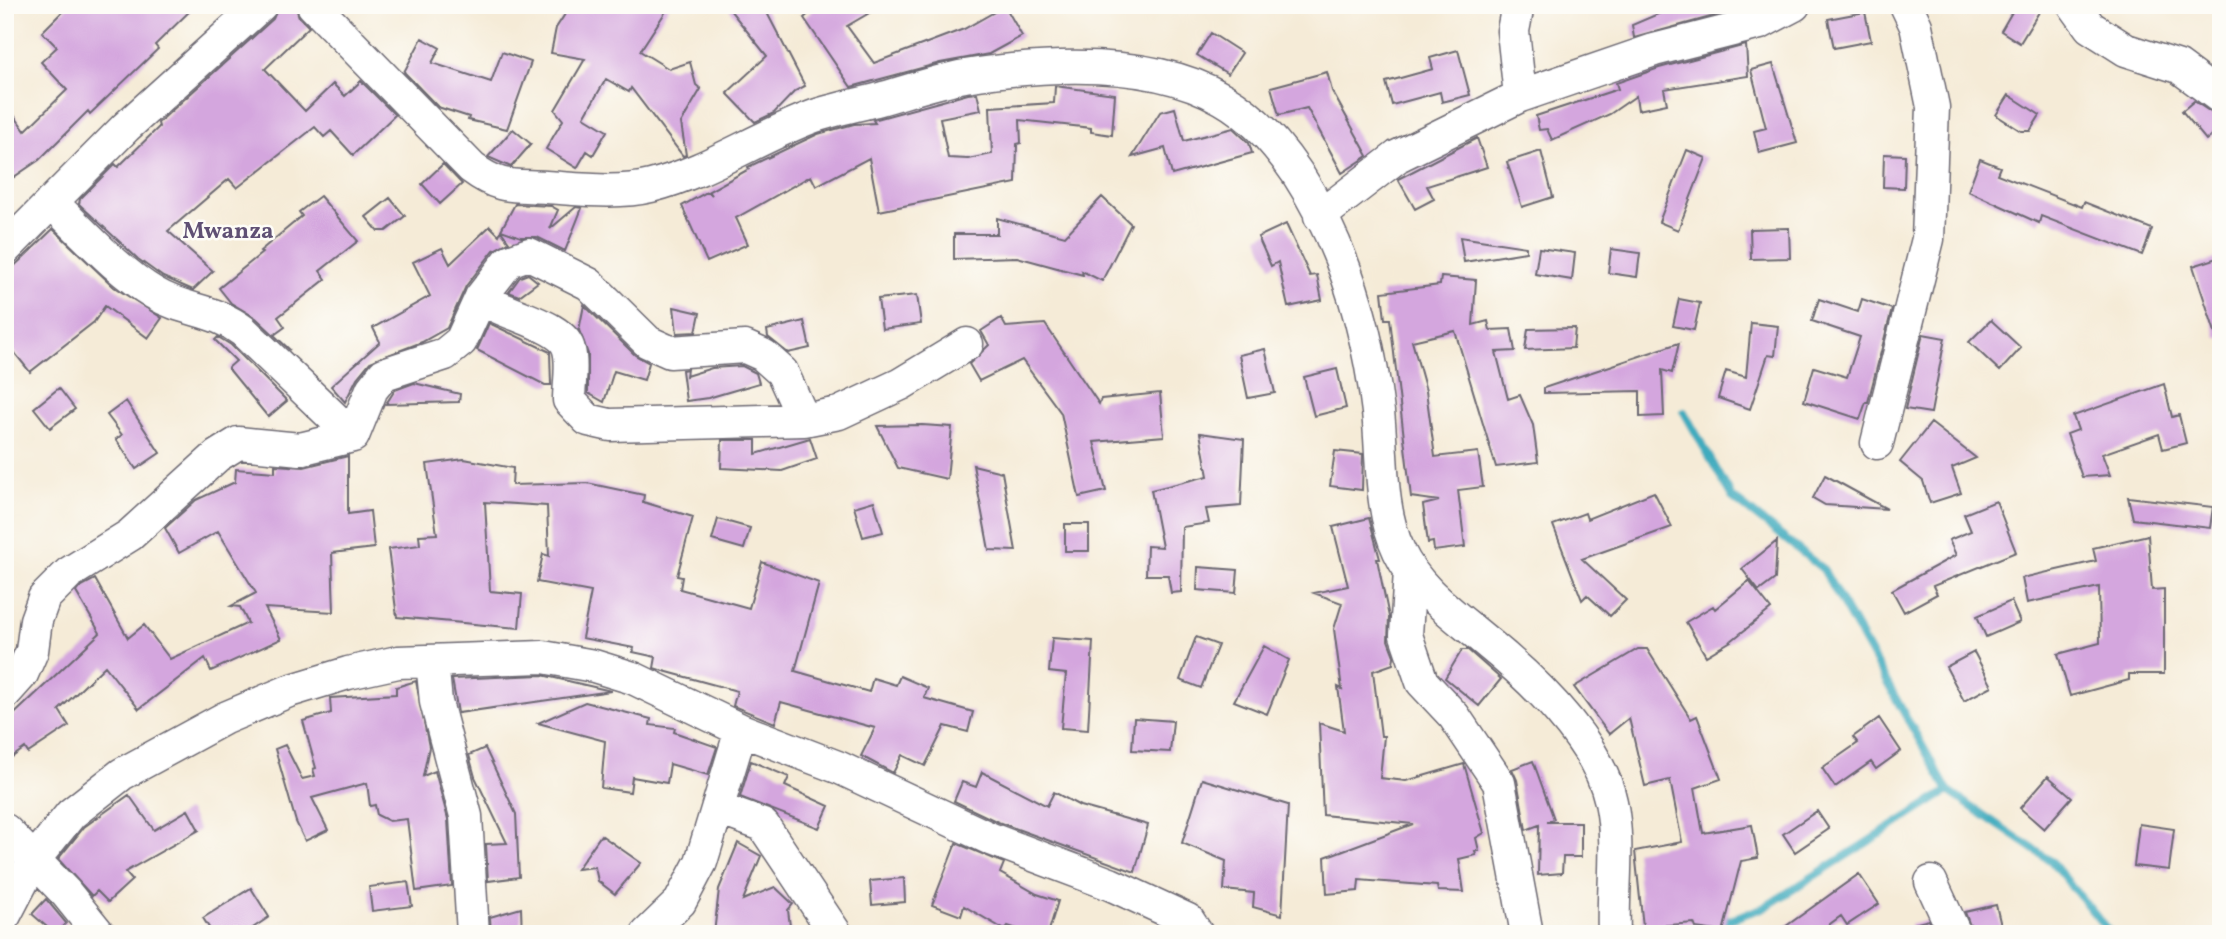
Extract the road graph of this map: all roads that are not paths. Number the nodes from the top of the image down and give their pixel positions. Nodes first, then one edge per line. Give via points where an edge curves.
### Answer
1 (261, 5) edge
2 (313, 5) edge
3 (1518, 5) edge
4 (1794, 5) edge
5 (1906, 5) edge
6 (2074, 5) edge
7 (1520, 96) junction
8 (2221, 99) edge
9 (51, 202) junction
10 (1320, 216) junction
11 (5, 249) edge
12 (481, 297) junction
13 (967, 344) dead end
14 (804, 420) junction
15 (353, 436) junction
16 (1877, 443) dead end
17 (1410, 571) junction
18 (432, 662) junction
19 (5, 693) edge
20 (741, 730) junction
21 (719, 809) junction
22 (5, 830) edge
23 (33, 861) junction
24 (1931, 882) dead end
25 (5, 915) edge
26 (99, 934) edge
27 (473, 934) edge
28 (647, 934) edge
29 (836, 934) edge
30 (1197, 934) edge
31 (1527, 934) edge
32 (1614, 934) edge
33 (1955, 934) edge

1 - 9 street
2 - 10 street via 492,183 590,190 648,187 815,116 961,77 1106,67 1175,79 1222,98 1259,126 1297,173
3 - 7 street via 1513,31
4 - 7 street via 1760,23 1654,50
5 - 16 street via 1916,26 1933,107 1928,239
6 - 8 street via 2090,27 2126,50 2179,67
7 - 10 street via 1398,156
9 - 11 street
9 - 15 street via 152,291 179,306 226,317
10 - 17 street via 1364,329 1377,401 1385,505 1397,549
12 - 14 street via 566,341 569,400 588,420 610,425
12 - 14 street via 509,261 529,254 589,284 648,342 670,352 745,347 763,355 782,372
12 - 15 street via 461,341 445,354 384,374 372,389
13 - 14 street via 901,384 839,413
15 - 19 street via 300,449 238,443 217,456 130,535 69,573 44,598 32,651 22,674
17 - 31 street via 1406,635 1422,682 1454,716 1499,783
17 - 32 street via 1437,601 1525,674 1594,762 1611,800
18 - 20 street via 543,657 594,666 633,678
18 - 23 street via 398,662 348,673 225,718 122,774 71,814
18 - 27 street via 436,702 466,816
20 - 21 street
20 - 30 street via 840,768 990,839 1110,884 1188,920
21 - 28 street via 701,862 680,902
21 - 29 street via 763,825
22 - 23 street
23 - 25 street
23 - 26 street
24 - 33 street

